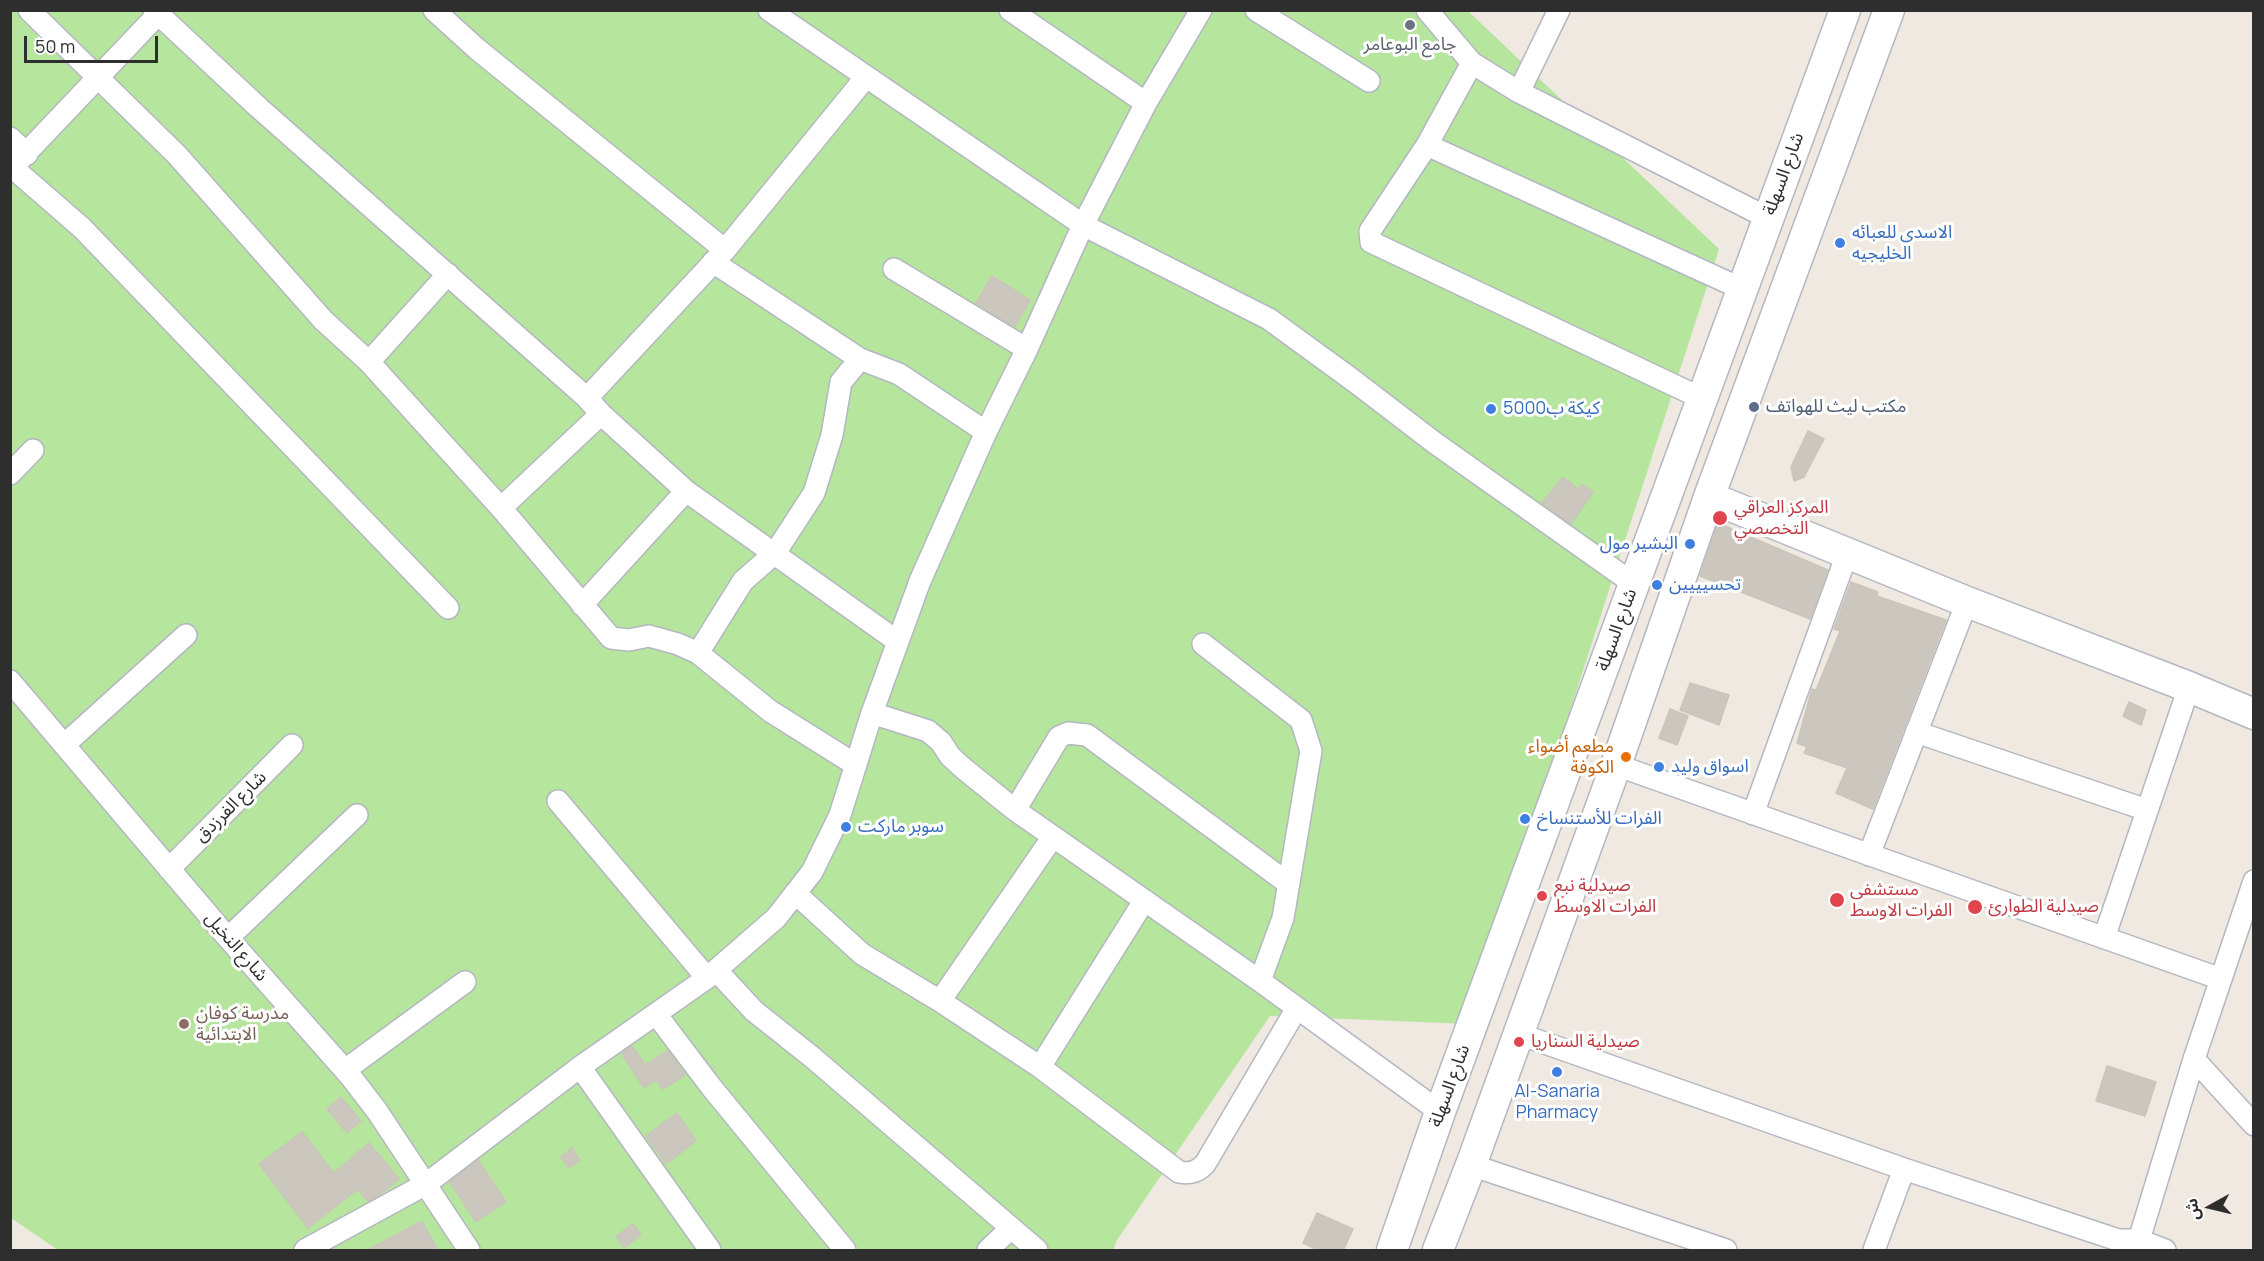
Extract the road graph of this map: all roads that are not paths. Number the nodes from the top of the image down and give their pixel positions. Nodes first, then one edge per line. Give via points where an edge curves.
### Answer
1 (28, 10) edge
2 (434, 10) edge
3 (769, 10) edge
4 (1010, 10) edge
5 (1201, 10) edge
6 (1256, 10) edge
7 (1427, 10) edge
8 (1558, 10) edge
9 (1845, 10) edge
10 (1889, 10) edge
11 (158, 12) edge
12 (1472, 63) junction
13 (866, 77) junction
14 (98, 78) junction
15 (1369, 81) dead end
16 (1520, 92) junction
17 (1146, 103) junction
18 (10, 138) edge
19 (1427, 145) junction
20 (17, 164) edge
21 (1768, 218) junction
22 (1083, 225) junction
23 (719, 256) junction
24 (894, 269) dead end
25 (448, 274) junction
26 (1742, 289) junction
27 (1027, 349) junction
28 (860, 358) junction
29 (369, 362) junction
30 (1701, 398) junction
31 (594, 406) junction
32 (986, 432) junction
33 (33, 450) dead end
34 (10, 474) edge
35 (686, 491) junction
36 (1708, 497) junction
37 (501, 508) junction
38 (775, 553) junction
39 (1847, 554) junction
40 (1634, 584) junction
41 (1967, 602) junction
42 (582, 605) junction
43 (448, 608) dead end
44 (186, 635) dead end
45 (897, 641) junction
46 (1203, 644) dead end
47 (698, 653) junction
48 (10, 681) edge
49 (2189, 687) junction
50 (872, 713) junction
51 (2253, 714) edge
52 (1916, 732) junction
53 (64, 745) junction
54 (292, 745) dead end
55 (856, 765) junction
56 (1616, 765) junction
57 (558, 801) dead end
58 (1015, 810) junction
59 (2147, 810) junction
60 (1753, 814) junction
61 (357, 815) dead end
62 (1052, 838) junction
63 (1869, 855) junction
64 (169, 869) junction
65 (2253, 881) edge
66 (1289, 884) junction
67 (795, 893) junction
68 (1143, 901) junction
69 (228, 938) junction
70 (2104, 938) junction
71 (711, 974) junction
72 (2221, 979) junction
73 (1260, 981) junction
74 (465, 982) dead end
75 (940, 1001) junction
76 (1297, 1008) junction
77 (656, 1014) junction
78 (1518, 1034) junction
79 (2194, 1059) junction
80 (580, 1067) junction
81 (1040, 1068) junction
82 (345, 1070) junction
83 (1440, 1112) junction
84 (2253, 1125) edge
85 (1471, 1165) junction
86 (1904, 1169) junction
87 (426, 1184) junction
88 (1011, 1228) junction
89 (2139, 1240) junction
90 (305, 1251) edge
91 (469, 1251) edge
92 (710, 1251) edge
93 (845, 1251) edge
94 (988, 1251) edge
95 (1037, 1251) edge
96 (1392, 1251) edge
97 (1438, 1251) edge
98 (1726, 1251) edge
99 (1874, 1251) edge
100 (2164, 1251) edge

1 - 14 street
2 - 23 street
3 - 13 street
4 - 17 street
5 - 17 street
6 - 15 street
7 - 12 street
8 - 16 street
9 - 21 main road, شارع السهلة
10 - 36 main road
11 - 14 street
11 - 25 street via 258,107
12 - 16 street
12 - 19 street
13 - 22 street
13 - 23 street
14 - 20 street
14 - 29 street via 177,155 323,320
16 - 21 street
17 - 22 street
18 - 20 street
19 - 26 street
19 - 30 street via 1370,231 1371,242
20 - 43 street
21 - 26 main road, شارع السهلة
22 - 27 street
22 - 40 street via 1269,319 1444,450
23 - 28 street
23 - 31 street
24 - 27 street
25 - 29 street
25 - 31 street
26 - 30 main road, شارع السهلة
27 - 32 street
28 - 32 street via 899,374
28 - 38 street via 841,382 832,435 814,493
29 - 37 street
30 - 40 main road, شارع السهلة
31 - 35 street
31 - 37 street
32 - 45 street
33 - 34 street
35 - 38 street
35 - 42 street
36 - 39 main road
36 - 56 main road
37 - 42 street
38 - 45 street
38 - 47 street via 743,581
39 - 41 main road
39 - 60 street
40 - 83 main road, شارع السهلة
41 - 49 main road
41 - 52 street
42 - 47 street via 611,638 649,636
44 - 53 street
45 - 50 street
46 - 66 street via 1301,720 1305,728 1311,751
47 - 55 street via 770,711
48 - 53 street, شارع النخيل
49 - 51 main road
49 - 59 street
50 - 55 street
50 - 58 street via 928,731 963,768
52 - 59 street
52 - 63 street
53 - 64 street, شارع النخيل
54 - 64 street, شارع الفرزدق
55 - 67 street via 840,815 812,872
56 - 60 street
56 - 78 main road
57 - 71 street
58 - 62 street
58 - 66 street via 1059,737 1068,733 1087,735
59 - 70 street
60 - 63 street
61 - 69 street
62 - 68 street
62 - 75 street
63 - 70 street
64 - 69 street, شارع النخيل
65 - 72 street
66 - 73 street via 1283,918
67 - 71 street via 776,918
67 - 75 street via 862,954
68 - 73 street
68 - 81 street
69 - 82 street, شارع النخيل
70 - 72 street
71 - 77 street
71 - 88 street
72 - 79 street
73 - 76 street
74 - 82 street
75 - 81 street
76 - 81 street via 1199,1170 1187,1173 1179,1172
76 - 83 street
77 - 80 street
77 - 93 street
78 - 85 main road
78 - 86 street
79 - 84 street
79 - 89 street
80 - 87 street
80 - 92 street
82 - 87 street, شارع النخيل
83 - 96 main road, شارع السهلة
85 - 97 main road
85 - 98 street
86 - 89 street via 2118,1240
86 - 99 street
87 - 90 street
87 - 91 street, شارع النخيل
88 - 94 street
88 - 95 street
89 - 100 street

